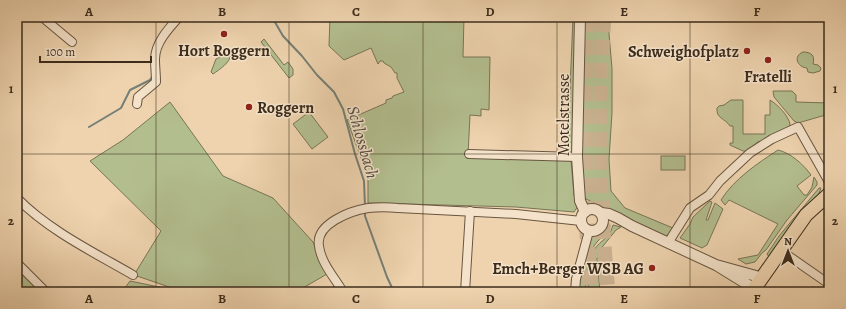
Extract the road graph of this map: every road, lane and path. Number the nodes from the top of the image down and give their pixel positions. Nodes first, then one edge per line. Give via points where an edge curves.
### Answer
1 (42, 17) edge
2 (178, 17) edge
3 (580, 17) edge
4 (72, 42) dead end
5 (138, 104) dead end
6 (469, 154) dead end
7 (577, 157) junction
8 (829, 182) edge
9 (829, 194) edge
10 (17, 198) edge
11 (470, 211) junction
12 (583, 216) junction
13 (602, 218) junction
14 (588, 231) junction
15 (668, 243) junction
16 (780, 250) junction
17 (17, 263) edge
18 (134, 275) dead end
19 (829, 284) edge
20 (755, 288) edge
21 (46, 292) edge
22 (343, 292) edge
23 (465, 292) edge
24 (575, 292) edge

1 - 4 street
2 - 5 street via 156,50 156,82 138,97
3 - 7 street, Motelstrasse
6 - 7 street
7 - 12 street, Motelstrasse
8 - 15 street via 798,127 750,153 709,195 690,208
9 - 16 main road via 806,216
10 - 18 street via 64,234
11 - 12 street
11 - 22 street via 365,209 336,219 326,227 318,243 320,253
11 - 23 street
12 - 13 street via 588,210 595,210
12 - 14 street via 582,225
13 - 14 street via 597,230
13 - 15 street via 612,216
14 - 24 street
15 - 20 street via 716,265 756,276
16 - 19 street
16 - 20 main road
17 - 21 street

